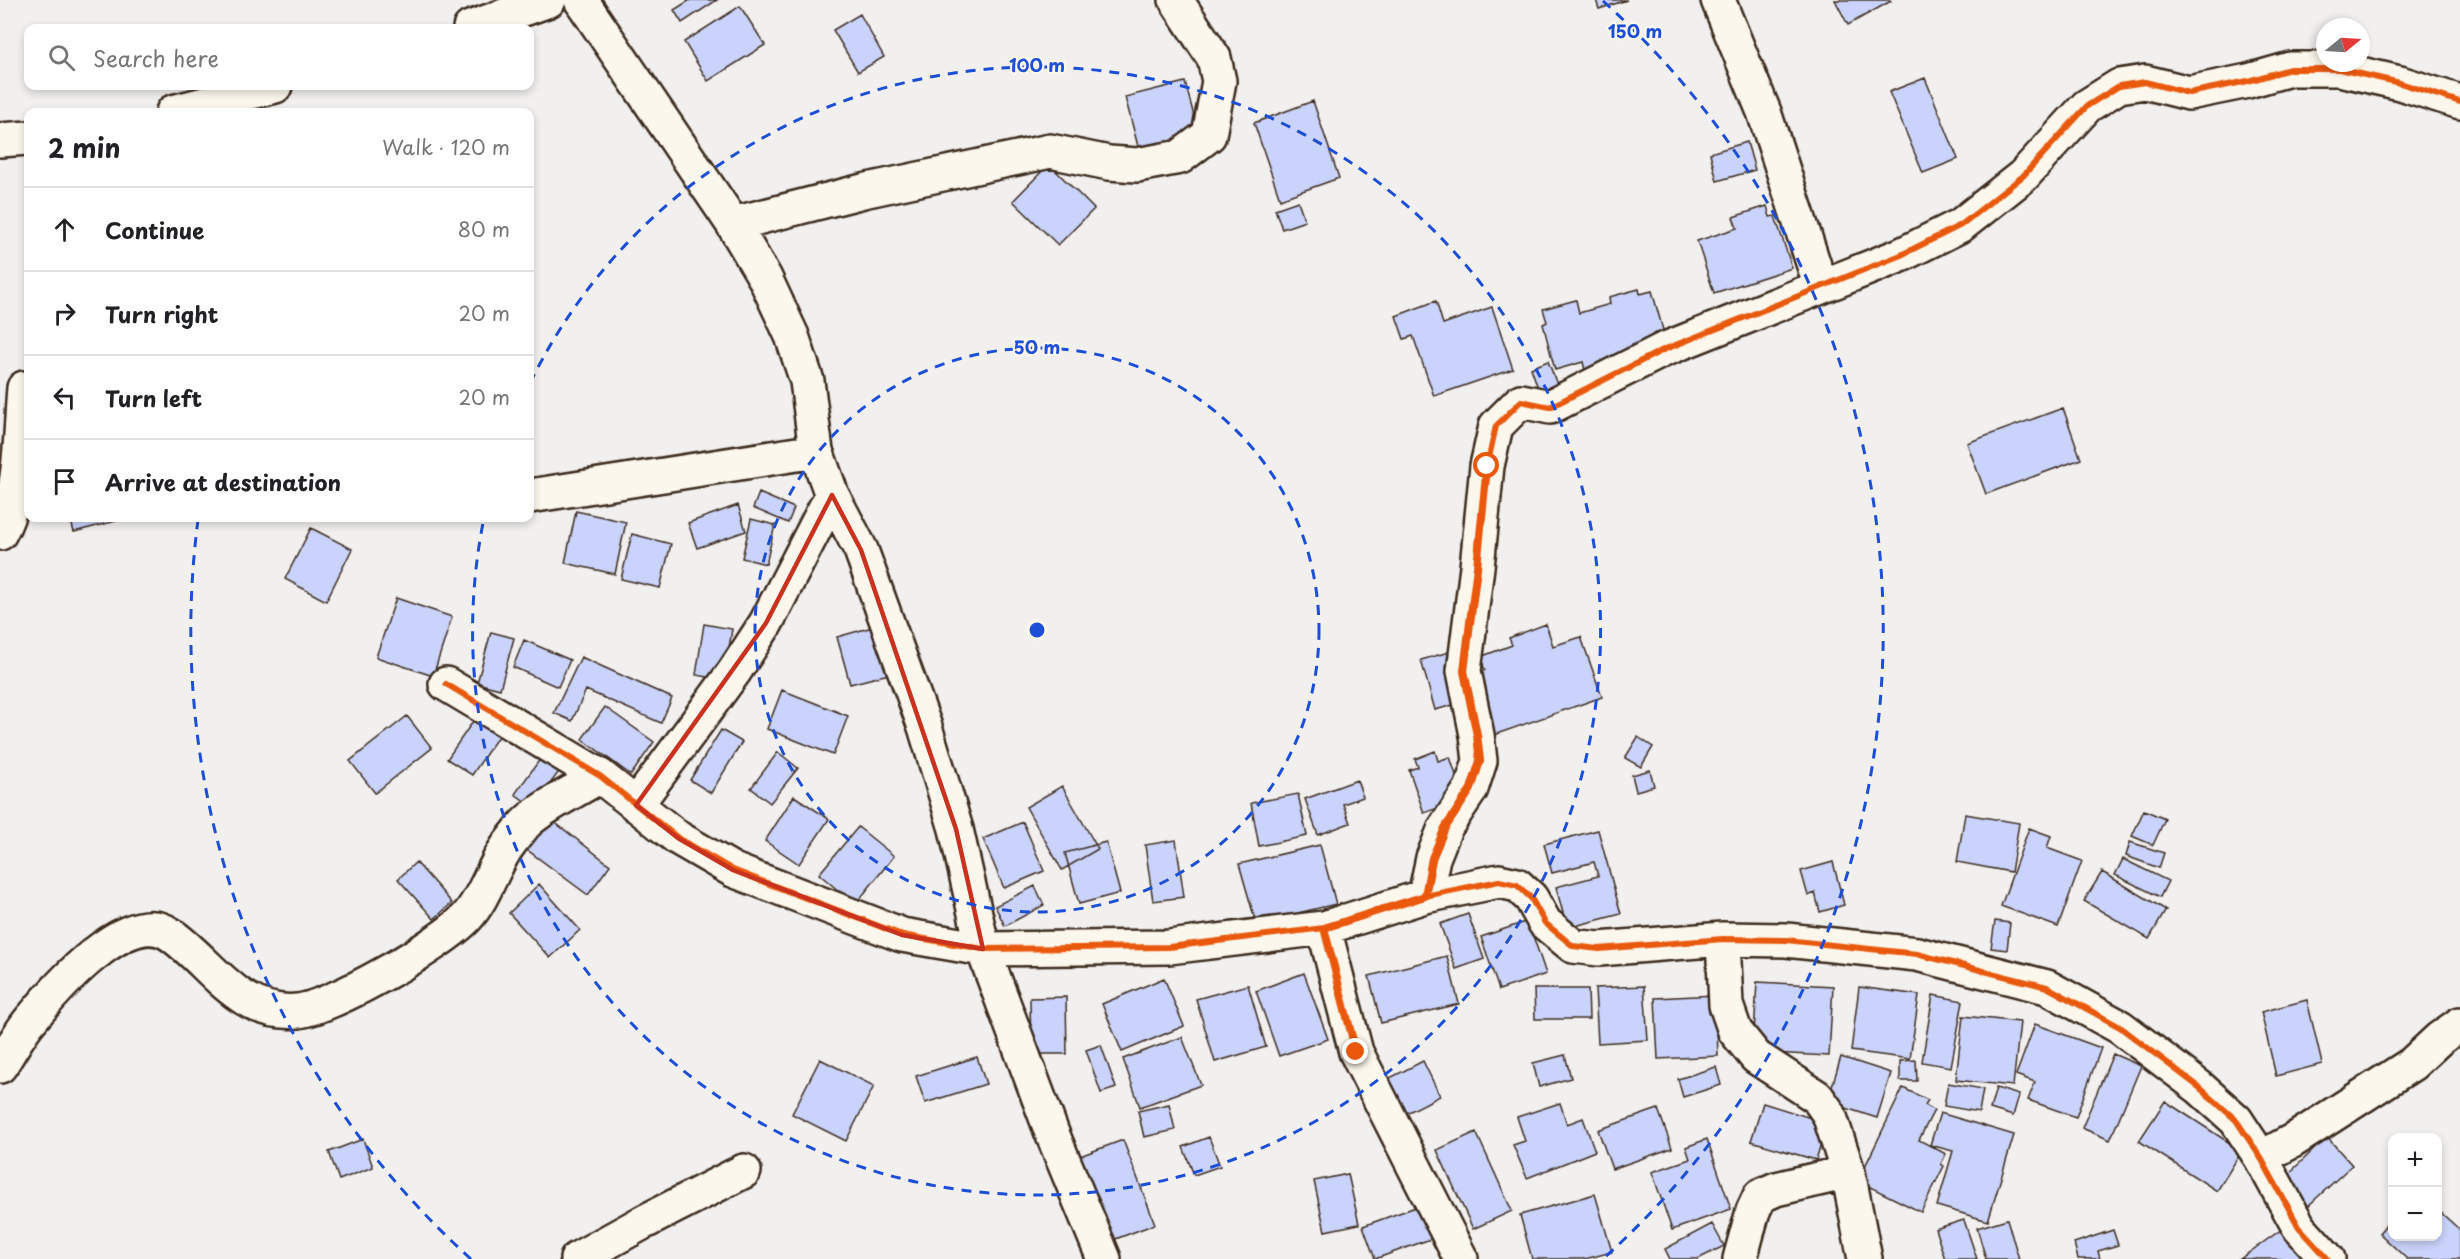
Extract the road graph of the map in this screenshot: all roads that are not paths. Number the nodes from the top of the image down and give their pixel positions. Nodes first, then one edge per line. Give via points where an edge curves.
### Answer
1 (549, 0) edge
2 (580, 0) edge
3 (1176, 0) edge
4 (1718, 0) edge
5 (481, 24) edge
6 (268, 90) edge
7 (2460, 102) edge
8 (247, 103) edge
9 (206, 108) edge
10 (24, 138) edge
11 (0, 140) edge
12 (733, 224) junction
13 (1821, 287) junction
14 (18, 388) edge
15 (816, 451) junction
16 (534, 495) edge
17 (832, 495) junction
18 (0, 533) edge
19 (446, 684) dead end
20 (600, 776) junction
21 (636, 805) junction
22 (1425, 896) junction
23 (1324, 928) junction
24 (1723, 939) junction
25 (983, 949) junction
26 (2460, 1024) edge
27 (0, 1066) edge
28 (2261, 1158) junction
29 (744, 1171) dead end
30 (1848, 1172) junction
31 (578, 1259) edge
32 (1104, 1259) edge
33 (1461, 1259) edge
34 (1740, 1259) edge
35 (1865, 1259) edge
36 (2328, 1259) edge

1 - 5 street
2 - 12 street
3 - 12 street via 1214,58 1219,81 1209,135 1180,157 1137,165 1050,151 863,190
4 - 13 street via 1764,112
6 - 8 street
7 - 13 street via 2339,69 2290,69 2189,93 2145,82 2119,86 2087,106 2023,176 1960,225 1901,255
8 - 9 street
10 - 11 street
12 - 15 street via 765,278 792,336 807,381
13 - 22 street via 1663,350 1550,407 1521,401 1496,426 1487,466 1464,671 1480,761 1471,789 1445,828 1432,858
14 - 18 street via 16,476 9,517
15 - 16 street
15 - 17 street
17 - 21 street via 766,623
17 - 25 street via 861,550 925,727 956,829
19 - 20 street
20 - 21 street
20 - 27 street via 526,823 505,850 467,917 446,935 333,1000 298,1011 272,1010 246,1000 169,933 147,927 121,935 84,962 31,1018
21 - 25 street via 678,838 733,870 902,935
22 - 23 street
22 - 24 street via 1499,881 1517,885 1532,898 1545,924 1572,946 1599,949
23 - 25 street via 1169,947
23 - 33 street via 1356,1052
24 - 28 street via 1786,940 1917,954 2047,987 2120,1027 2199,1087 2236,1120
24 - 30 street via 1726,1005 1735,1031 1756,1057 1817,1097 1829,1114
25 - 32 street
26 - 28 street via 2412,1064
28 - 36 street via 2299,1227
29 - 31 street
30 - 34 street via 1760,1196 1752,1211
30 - 35 street

